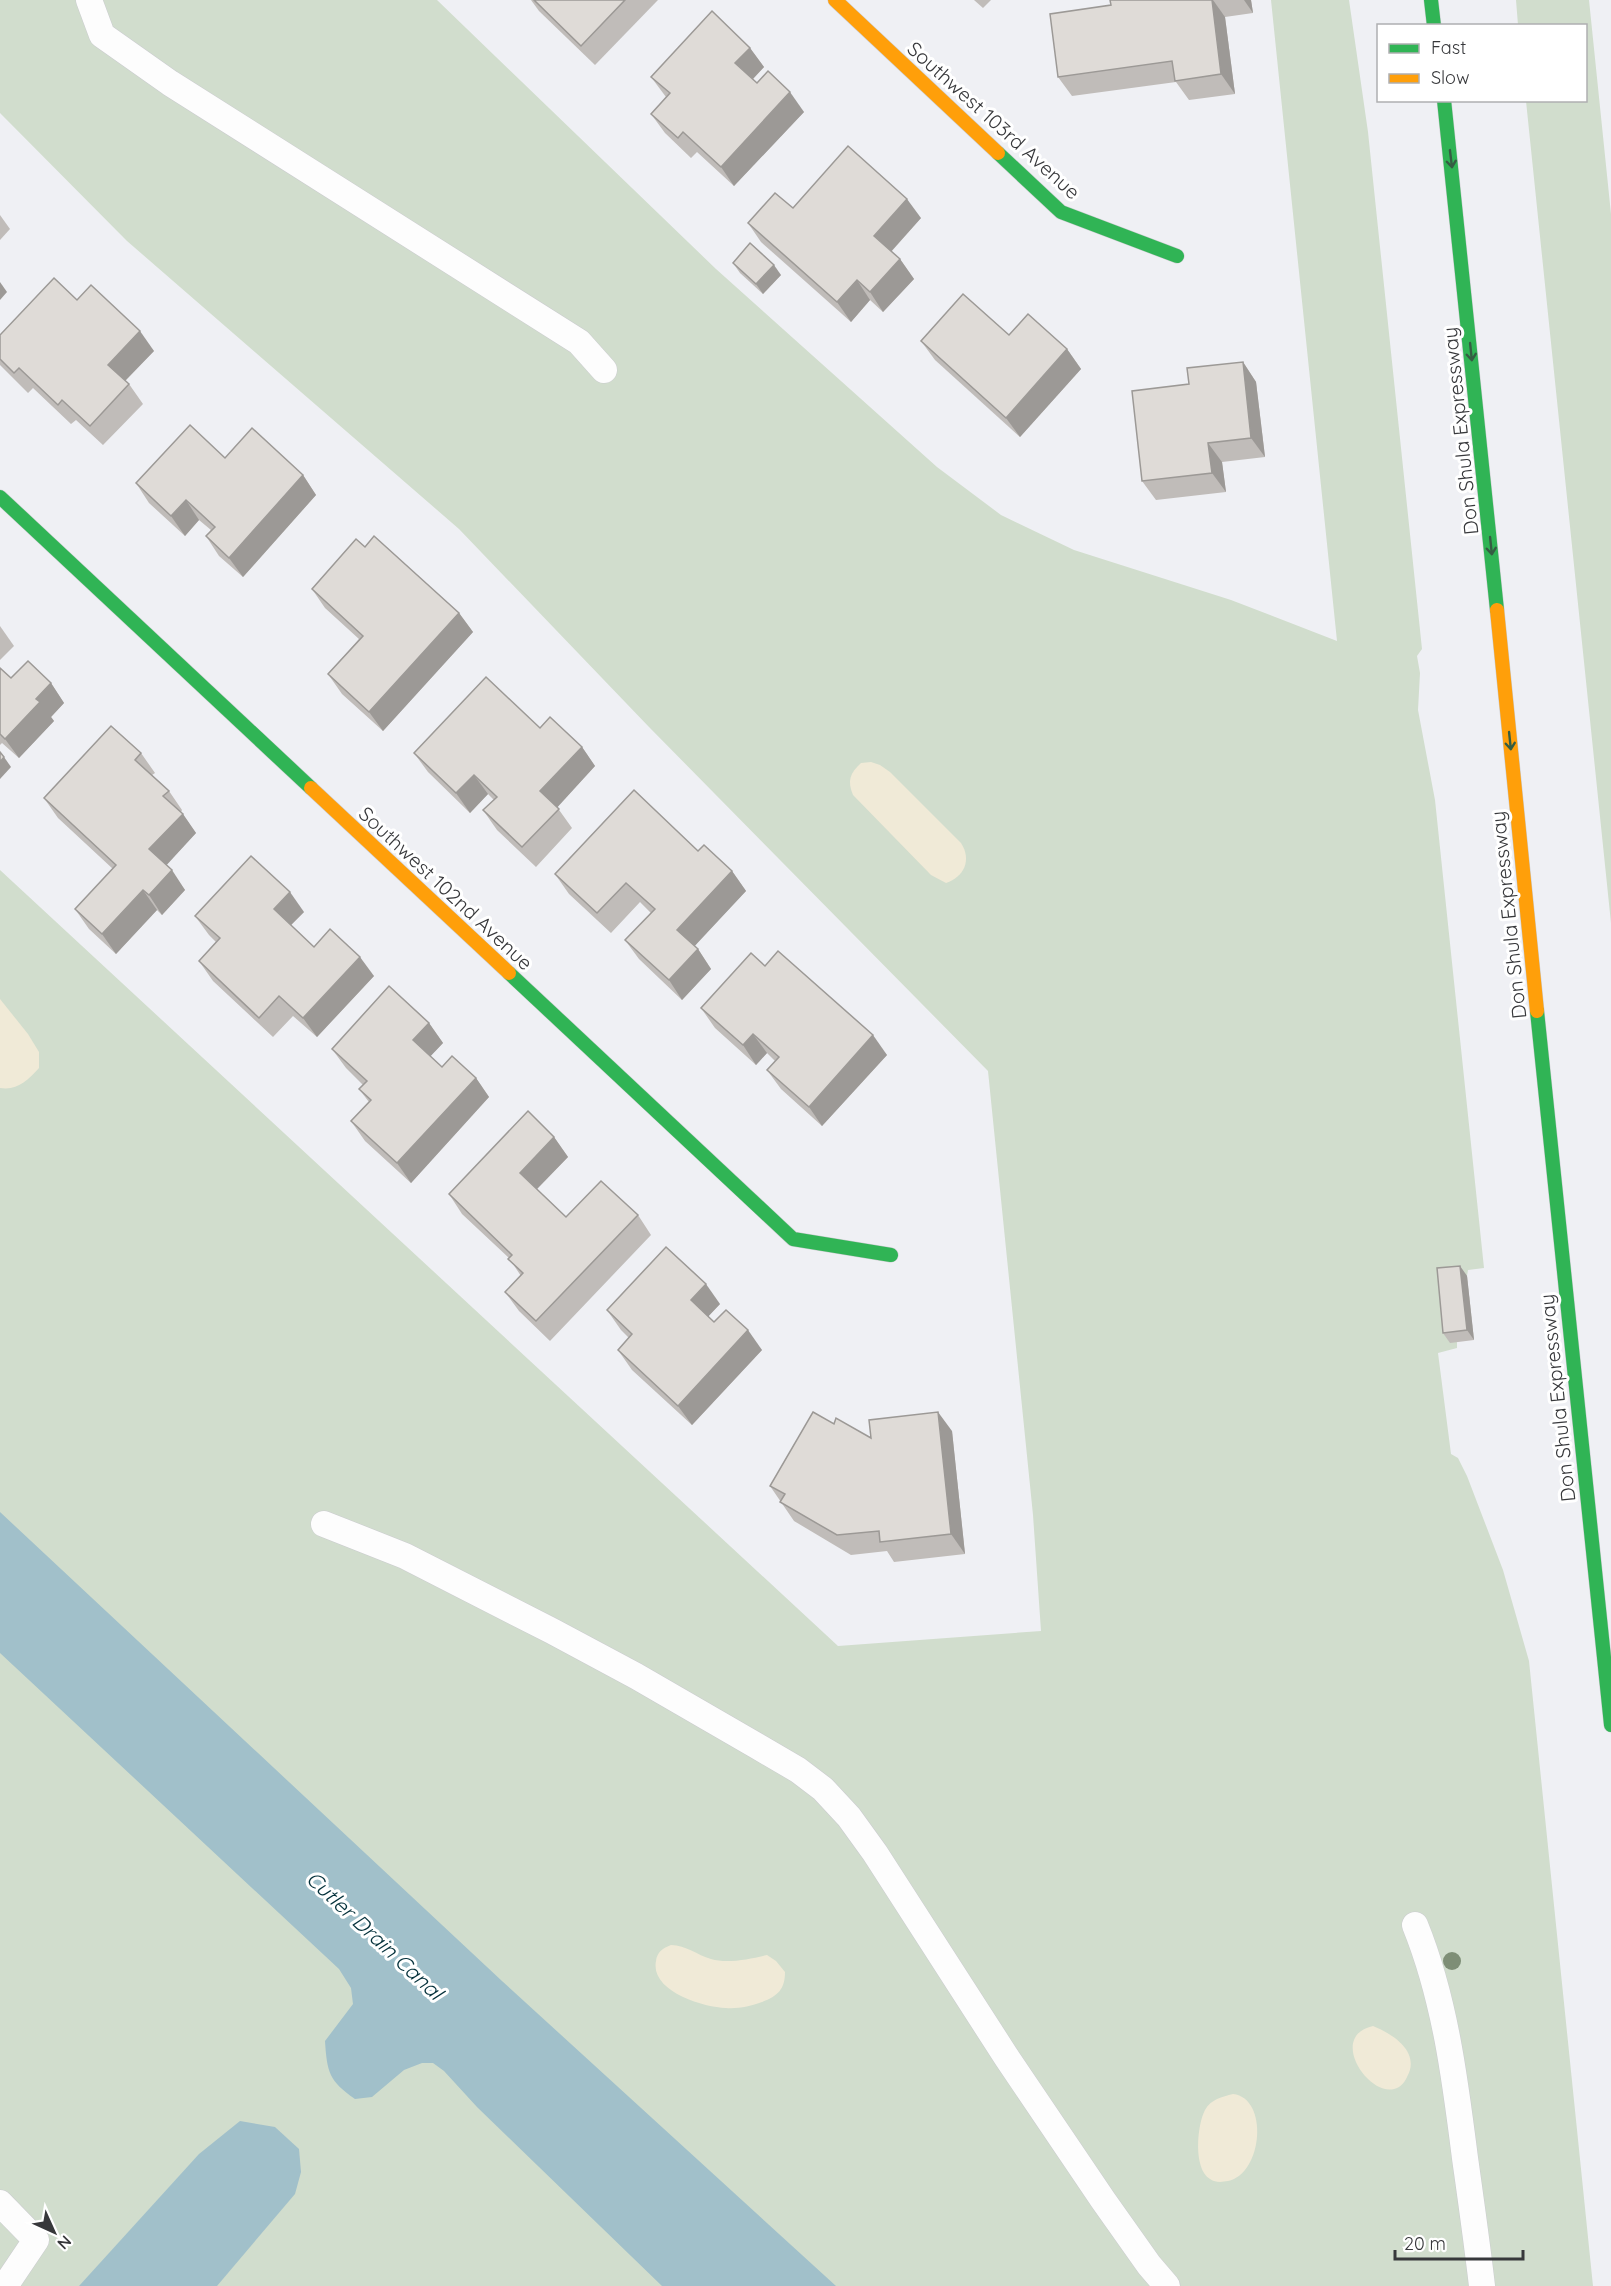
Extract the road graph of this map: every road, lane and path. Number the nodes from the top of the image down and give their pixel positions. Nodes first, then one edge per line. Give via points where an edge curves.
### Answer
1 (89, 0) edge
2 (835, 0) edge
3 (1431, 0) edge
4 (1434, 24) edge
5 (1444, 102) edge
6 (1177, 256) dead end
7 (604, 370) dead end
8 (0, 497) edge
9 (891, 1255) dead end
10 (324, 1524) dead end
11 (1611, 1725) edge
12 (1415, 1925) dead end
13 (0, 2203) edge
14 (5, 2286) edge
15 (1167, 2286) edge
16 (1482, 2286) edge

1 - 7 lane via 102,35 170,83 579,342
2 - 6 main road, Southwest 103rd Avenue via 1061,212
3 - 4 main road
5 -> 11 main road, Don Shula Expressway
8 - 9 main road, Southwest 102nd Avenue via 793,1239
10 - 15 lane via 405,1556 552,1631 757,1746 823,1789 849,1816 875,1853 1007,2058 1116,2219
12 - 16 lane via 1439,1998 1457,2088
13 - 14 lane via 36,2240

